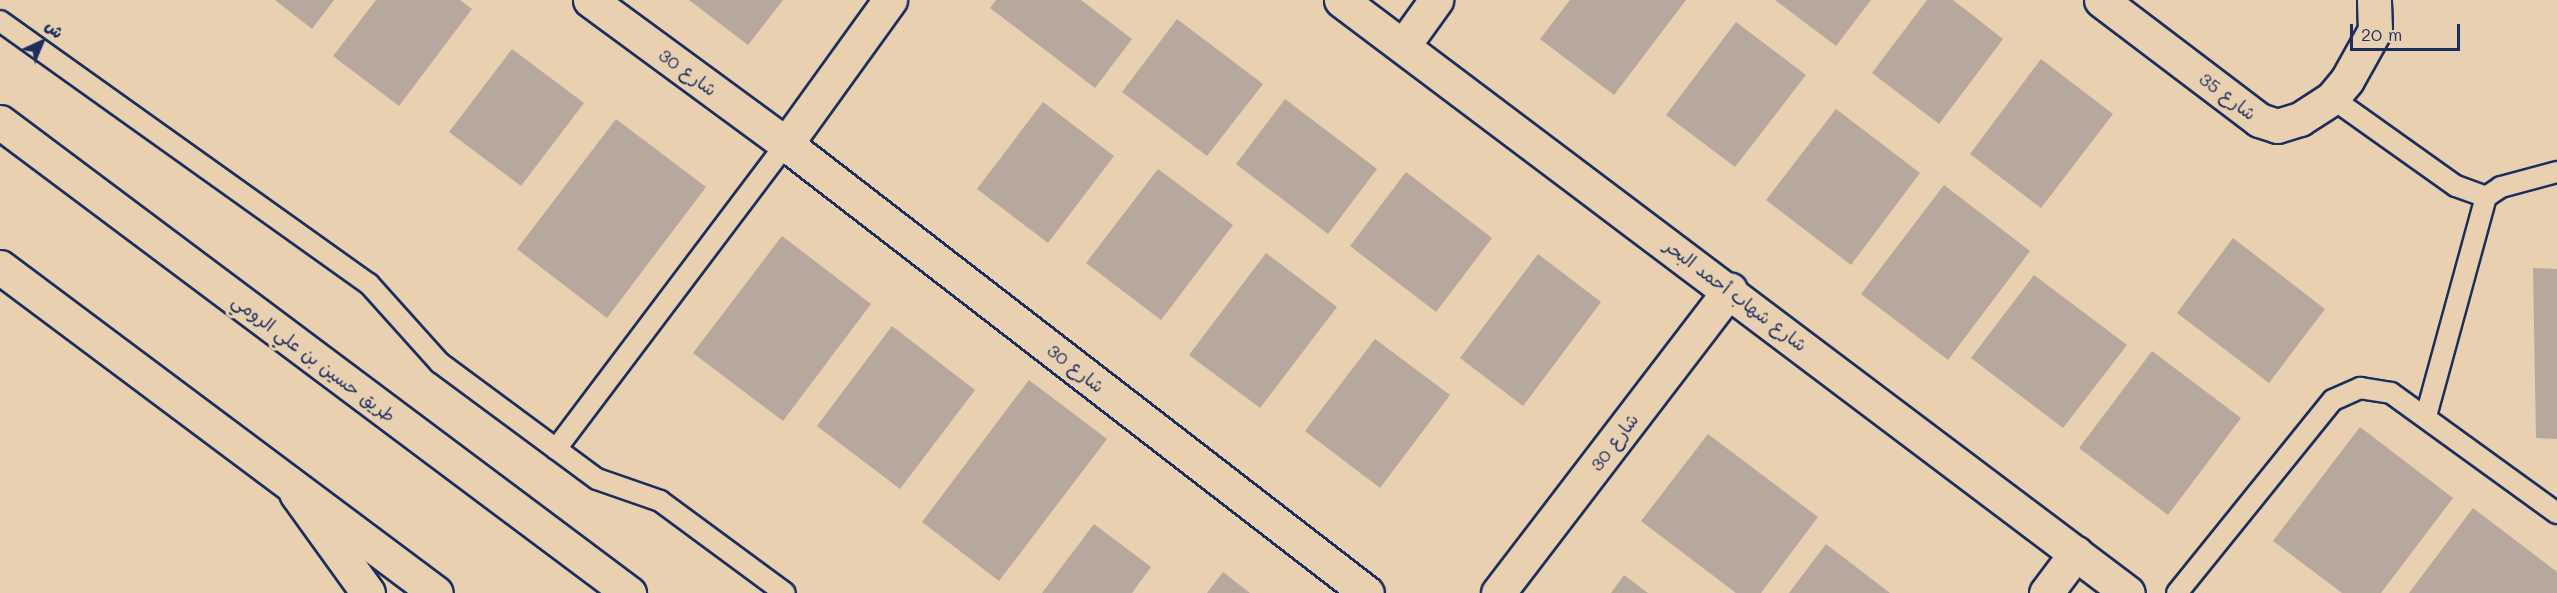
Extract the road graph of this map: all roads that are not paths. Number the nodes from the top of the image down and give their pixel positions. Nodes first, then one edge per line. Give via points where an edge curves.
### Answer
1 (590, 0) edge
2 (891, 0) edge
3 (1341, 0) edge
4 (1436, 0) edge
5 (2101, 0) edge
6 (2374, 0) edge
7 (0, 21) edge
8 (1403, 46) junction
9 (2331, 98) junction
10 (0, 122) edge
11 (786, 144) junction
12 (2557, 172) edge
13 (2486, 197) junction
14 (0, 267) edge
15 (1730, 290) junction
16 (2426, 416) junction
17 (556, 449) junction
18 (282, 475) junction
19 (2557, 513) edge
20 (2076, 553) junction
21 (368, 593) edge
22 (436, 593) edge
23 (629, 593) edge
24 (785, 593) edge
25 (1367, 593) edge
26 (1498, 593) edge
27 (2046, 593) edge
28 (2128, 593) edge
29 (2177, 593) edge

1 - 11 main road, شارع 30
2 - 11 main road
3 - 8 main road, شارع شهاب أحمد البحر
4 - 8 main road
5 - 9 main road, شارع 35 via 2267,124 2290,124
6 - 9 main road, شارع 35 via 2378,17 2370,45
7 - 17 lane via 369,284 440,363
8 - 15 main road, شارع شهاب أحمد البحر
9 - 13 lane via 2456,186
10 - 23 main road, طريق حسين بن علي الرومي
11 - 17 lane
11 - 25 main road, شارع 30
12 - 13 lane via 2501,187
13 - 16 lane
14 - 18 main road
15 - 20 main road, شارع شهاب أحمد البحر
15 - 26 main road, شارع 30
16 - 19 lane
16 - 29 lane via 2377,388 2360,388 2339,396
17 - 24 lane via 597,479 660,501
18 - 21 main road
18 - 22 main road
20 - 27 main road
20 - 28 main road, شارع شهاب أحمد البحر

